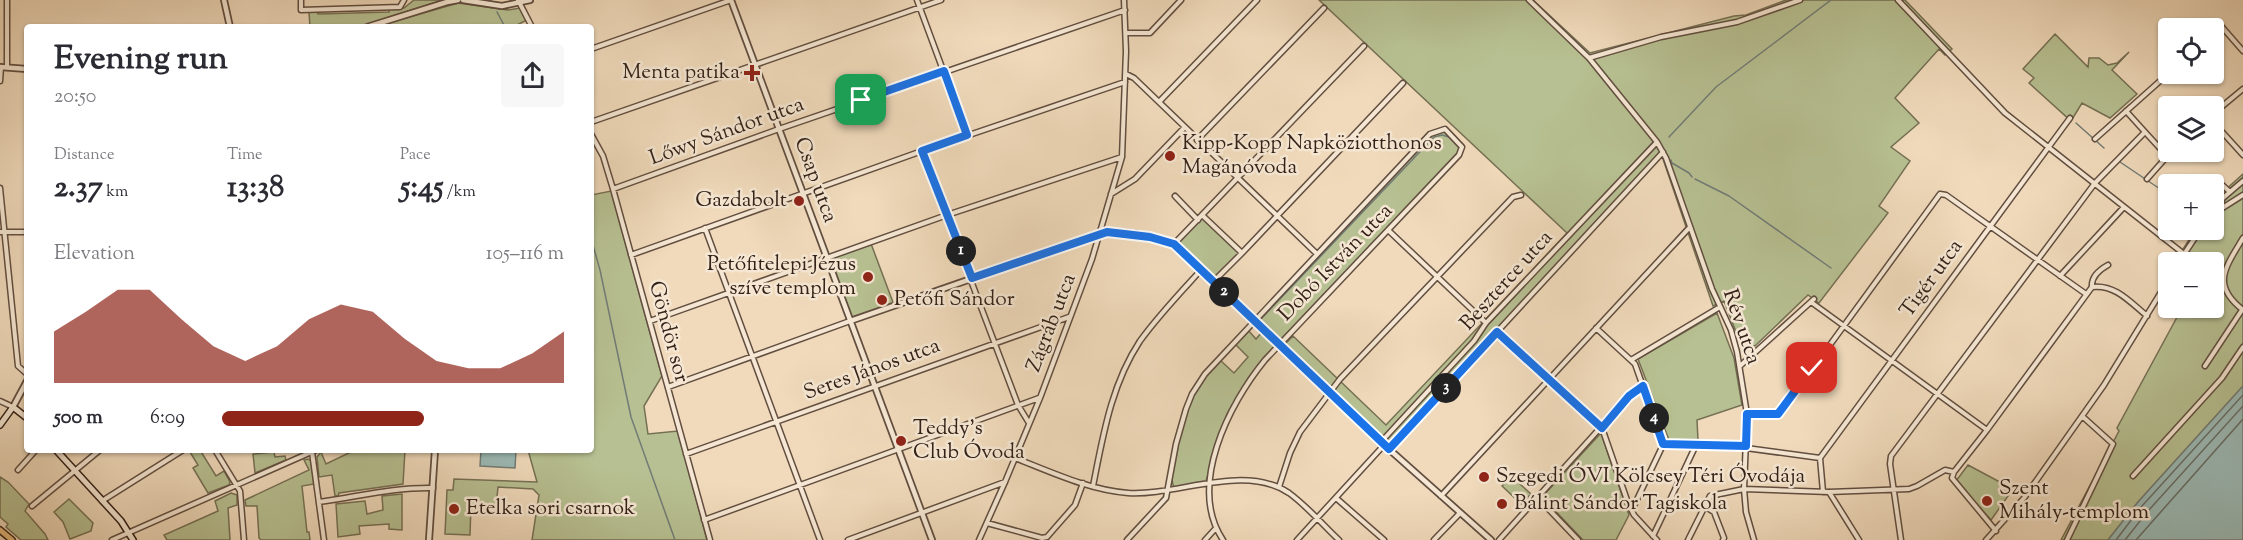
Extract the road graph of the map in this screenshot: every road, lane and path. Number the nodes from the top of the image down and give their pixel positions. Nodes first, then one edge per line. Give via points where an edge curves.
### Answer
1 (7, 0) edge
2 (224, 0) edge
3 (301, 0) edge
4 (404, 0) edge
5 (458, 0) edge
6 (463, 0) edge
7 (530, 0) edge
8 (731, 0) edge
9 (917, 0) edge
10 (941, 0) edge
11 (1124, 0) edge
12 (1181, 0) edge
13 (1257, 0) edge
14 (1529, 0) edge
15 (1800, 0) edge
16 (1898, 0) edge
17 (519, 2) edge
18 (919, 7) junction
19 (1324, 8) dead end
20 (1125, 10) junction
21 (229, 24) edge
22 (376, 24) edge
23 (530, 24) edge
24 (2224, 29) edge
25 (1126, 33) junction
26 (1364, 46) dead end
27 (594, 48) edge
28 (2243, 51) edge
29 (1590, 58) junction
30 (755, 64) junction
31 (1, 67) edge
32 (8, 67) junction
33 (24, 69) edge
34 (944, 71) junction
35 (1126, 74) junction
36 (0, 81) edge
37 (1125, 82) junction
38 (1403, 83) dead end
39 (2158, 83) edge
40 (2243, 89) edge
41 (1159, 102) junction
42 (2224, 105) edge
43 (2126, 111) junction
44 (2070, 118) dead end
45 (594, 121) edge
46 (1184, 128) junction
47 (779, 129) junction
48 (2145, 132) junction
49 (2224, 134) edge
50 (967, 135) junction
51 (2095, 139) dead end
52 (594, 140) edge
53 (1197, 140) junction
54 (1657, 142) junction
55 (2158, 146) edge
56 (2048, 147) junction
57 (922, 151) junction
58 (1664, 152) junction
59 (2243, 155) edge
60 (1122, 157) junction
61 (2162, 162) edge
62 (1237, 178) junction
63 (2146, 179) dead end
64 (2243, 181) edge
65 (2095, 183) junction
66 (2224, 187) edge
67 (0, 188) edge
68 (613, 189) junction
69 (2229, 192) junction
70 (802, 193) junction
71 (1111, 194) junction
72 (1521, 195) dead end
73 (2243, 195) edge
74 (1175, 196) dead end
75 (2224, 199) edge
76 (2124, 207) junction
77 (2224, 207) edge
78 (947, 214) junction
79 (1202, 215) junction
80 (1276, 216) junction
81 (1198, 220) junction
82 (1990, 226) junction
83 (1690, 227) junction
84 (705, 228) junction
85 (1388, 230) junction
86 (2, 232) edge
87 (24, 232) edge
88 (1100, 234) junction
89 (2243, 238) edge
90 (1174, 244) junction
91 (2181, 252) edge
92 (1242, 253) junction
93 (1317, 254) junction
94 (631, 255) junction
95 (826, 257) junction
96 (2038, 260) junction
97 (2108, 265) dead end
98 (1201, 270) junction
99 (2060, 276) junction
100 (1437, 277) junction
101 (972, 278) junction
102 (1213, 282) junction
103 (2092, 287) junction
104 (729, 292) junction
105 (2085, 294) junction
106 (2158, 297) edge
107 (1720, 307) junction
108 (2242, 310) edge
109 (1070, 316) junction
110 (2146, 316) junction
111 (1254, 320) junction
112 (650, 321) junction
113 (850, 321) junction
114 (1486, 322) junction
115 (1844, 325) junction
116 (1596, 328) junction
117 (1497, 332) junction
118 (994, 342) junction
119 (1279, 345) junction
120 (2243, 347) edge
121 (753, 356) junction
122 (1631, 360) junction
123 (1892, 360) junction
124 (1740, 366) junction
125 (2205, 366) dead end
126 (24, 371) edge
127 (1549, 379) junction
128 (24, 386) edge
129 (874, 386) junction
130 (1643, 386) junction
131 (668, 387) junction
132 (1329, 393) junction
133 (1940, 394) junction
134 (1040, 398) junction
135 (0, 401) edge
136 (1018, 405) junction
137 (13, 406) junction
138 (1747, 414) junction
139 (24, 415) edge
140 (2082, 416) junction
141 (777, 420) junction
142 (1029, 423) junction
143 (0, 425) edge
144 (1602, 428) junction
145 (1988, 430) junction
146 (1383, 443) junction
147 (1663, 444) junction
148 (1696, 445) junction
149 (1746, 447) junction
150 (898, 449) junction
151 (1389, 449) junction
152 (33, 453) edge
153 (59, 453) edge
154 (96, 453) edge
155 (178, 453) edge
156 (217, 453) edge
157 (309, 453) edge
158 (313, 453) edge
159 (435, 453) edge
160 (686, 453) junction
161 (1015, 458) junction
162 (1820, 458) junction
163 (18, 470) dead end
164 (75, 471) junction
165 (1954, 472) junction
166 (2133, 476) dead end
167 (1005, 482) junction
168 (1083, 483) junction
169 (1208, 483) junction
170 (800, 484) junction
171 (237, 486) junction
172 (1093, 486) junction
173 (1279, 487) junction
174 (433, 488) junction
175 (1744, 489) junction
176 (1893, 490) junction
177 (1167, 492) junction
178 (1823, 492) junction
179 (1829, 492) junction
180 (1441, 496) junction
181 (1537, 497) junction
182 (1336, 498) junction
183 (102, 501) junction
184 (319, 502) junction
185 (32, 506) dead end
186 (1704, 506) junction
187 (1632, 510) junction
188 (922, 513) junction
189 (1460, 513) junction
190 (1316, 519) junction
191 (704, 520) junction
192 (987, 523) junction
193 (1216, 528) junction
194 (0, 530) edge
195 (1996, 531) junction
196 (129, 533) junction
197 (1656, 539) edge
198 (12, 540) edge
199 (112, 540) edge
200 (133, 540) edge
201 (244, 540) edge
202 (324, 540) edge
203 (429, 540) edge
204 (710, 540) edge
205 (820, 540) edge
206 (848, 540) edge
207 (932, 540) edge
208 (979, 540) edge
209 (1127, 540) edge
210 (1205, 540) edge
211 (1223, 540) edge
212 (1297, 540) edge
213 (1339, 540) edge
214 (1383, 540) edge
215 (1434, 540) edge
216 (1491, 540) edge
217 (1499, 540) edge
218 (1578, 540) edge
219 (1688, 540) edge
220 (1723, 540) edge
221 (1754, 540) edge
222 (1859, 540) edge
223 (1902, 540) edge
224 (1986, 540) edge
225 (2067, 540) edge

1 - 32 street
2 - 21 street
3 - 4 street via 301,10 400,7
5 - 22 street
6 - 17 street via 497,6
7 - 17 street
8 - 27 street
8 - 30 street, Csap utca
9 - 18 street
10 - 18 street
11 - 20 street, Zágráb utca
12 - 25 street via 1150,33
13 - 41 street
14 - 29 street, Rév utca
15 - 29 street via 1737,22 1661,37
16 - 56 street via 2005,113
17 - 23 street
18 - 30 street
18 - 34 street
19 - 53 street
20 - 25 street, Zágráb utca
20 - 34 street, Lőwy Sándor utca
24 - 28 street
25 - 35 street, Zágráb utca
26 - 62 street
29 - 54 street, Rév utca
30 - 45 street
30 - 47 street, Csap utca
31 - 32 street
31 - 36 street
32 - 33 street
34 - 47 street, Lőwy Sándor utca
34 - 50 street
35 - 37 street, Zágráb utca
35 - 41 street
37 - 50 street
37 - 60 street, Zágráb utca
38 - 80 street
39 - 43 street
40 - 42 street
41 - 46 street
43 - 48 street
43 - 51 street
44 - 56 street, Tigér utca
46 - 53 street
46 - 71 street via 1135,179
47 - 68 street, Lőwy Sándor utca
47 - 70 street, Csap utca
48 - 55 street
48 - 65 street
49 - 59 street
50 - 57 street
52 - 68 street, Göndör sor
53 - 62 street
54 - 58 street, Rév utca
54 - 114 street, Beszterce utca
56 - 65 street
56 - 82 street, Tigér utca
57 - 70 street
57 - 78 street
58 - 83 street, Rév utca
58 - 117 street
60 - 71 street, Zágráb utca
60 - 78 street
61 - 63 street
62 - 79 street
62 - 80 street
64 - 69 street
65 - 76 street
65 - 96 street
66 - 69 street
67 - 86 street
68 - 94 street, Göndör sor
69 - 75 street
70 - 84 street
70 - 95 street, Csap utca
71 - 88 street, Zágráb utca
72 - 100 street via 1513,197
73 - 77 street
74 - 81 street
76 - 91 street
76 - 99 street
78 - 95 street
78 - 101 street
79 - 81 street
79 - 92 street
80 - 92 street
80 - 93 street
81 - 90 street
82 - 96 street
82 - 115 street via 1938,195
82 - 123 street, Tigér utca
83 - 107 street, Rév utca
83 - 116 street
84 - 94 street
84 - 104 street
85 - 93 street, Dobó István utca via 1459,155 1462,147 1445,129 1430,134
85 - 100 street
85 - 119 street, Dobó István utca
86 - 87 street
86 - 126 street via 18,366
88 - 90 street via 1135,234
88 - 101 street
88 - 109 street, Zágráb utca
89 - 108 street via 2223,284 2227,295
90 - 98 street
92 - 102 street
93 - 111 street
94 - 112 street, Göndör sor
95 - 104 street
95 - 113 street, Csap utca
96 - 99 street
96 - 133 street
97 - 103 street via 2093,279
98 - 102 street
98 - 172 street via 1152,325 1123,373 1110,405
99 - 105 street
100 - 114 street
100 - 132 street
101 - 113 street
101 - 118 street
102 - 111 street
103 - 105 street
103 - 110 street via 2115,291
104 - 112 street
104 - 121 street
105 - 145 street
106 - 110 street
107 - 122 street
107 - 124 street, Rév utca via 1731,330
108 - 125 street
109 - 118 street, Seres János utca
109 - 134 street, Zágráb utca
110 - 140 street
111 - 119 street
111 - 177 street via 1212,365 1192,394 1179,432
112 - 131 street, Göndör sor
113 - 121 street
113 - 129 street, Csap utca
114 - 146 street, Beszterce utca via 1474,341
115 - 123 street
115 - 124 street via 1813,301
115 - 138 street via 1781,412
116 - 122 street
116 - 127 street
117 - 127 street
117 - 151 street
118 - 129 street, Seres János utca
118 - 136 street
119 - 132 street
119 - 169 street, Dobó István utca via 1251,376 1228,415
120 - 166 street via 2222,378
121 - 131 street
121 - 141 street
122 - 130 street
123 - 133 street
123 - 162 street, Tigér utca
124 - 138 street, Rév utca
127 - 144 street
127 - 180 street
128 - 137 street
129 - 141 street, Seres János utca
129 - 150 street, Csap utca
130 - 144 street via 1629,396
130 - 147 street
131 - 160 street, Göndör sor
132 - 146 street
132 - 173 street via 1300,432
133 - 145 street
133 - 176 street via 1891,458
134 - 136 street
134 - 142 street, Zágráb utca
135 - 137 street
136 - 142 street
136 - 150 street
137 - 139 main road
137 - 143 main road
138 - 149 street, Rév utca
140 - 195 street
140 - 225 street via 2114,444
141 - 160 street, Seres János utca
141 - 170 street
142 - 161 street, Zágráb utca
144 - 181 street
144 - 187 street
145 - 165 street
146 - 151 street
146 - 182 street, Beszterce utca
147 - 148 street
147 - 187 street
148 - 149 street
148 - 197 street
149 - 162 street
149 - 175 street, Rév utca
150 - 170 street
150 - 188 street, Csap utca
151 - 180 street
152 - 163 street
153 - 164 main road
154 - 164 street
155 - 183 street
156 - 171 street
157 - 171 street
158 - 184 street
159 - 174 street
160 - 191 street, Göndör sor
161 - 167 street, Zágráb utca
161 - 168 street
162 - 178 street
164 - 183 main road
164 - 185 street
165 - 176 street via 1945,470 1914,488
165 - 195 street via 1953,481
167 - 188 street
167 - 192 street, Zágráb utca
168 - 172 street
168 - 192 street via 1075,505 1047,537
169 - 173 street via 1246,481
169 - 177 street
169 - 193 street, Dobó István utca
170 - 191 street
170 - 205 street
171 - 196 street
171 - 201 street
172 - 177 street via 1129,493
173 - 190 street
174 - 184 street via 396,489
174 - 203 street
175 - 178 street
175 - 186 street via 1710,496
175 - 221 street, Rév utca
176 - 179 street
176 - 223 street
177 - 209 street via 1166,498
178 - 179 street
179 - 222 street
180 - 189 street
181 - 217 street
181 - 218 street
182 - 190 street, Beszterce utca
182 - 214 street
183 - 196 main road
184 - 202 street
186 - 219 street
186 - 220 street via 1714,512
187 - 197 street
188 - 206 street
188 - 207 street, Csap utca
189 - 215 street
189 - 216 street
190 - 212 street, Beszterce utca
190 - 213 street
191 - 204 street, Göndör sor
192 - 208 street, Zágráb utca
193 - 210 street
193 - 211 street, Dobó István utca
194 - 198 main road
195 - 224 street
196 - 199 street
196 - 200 main road

